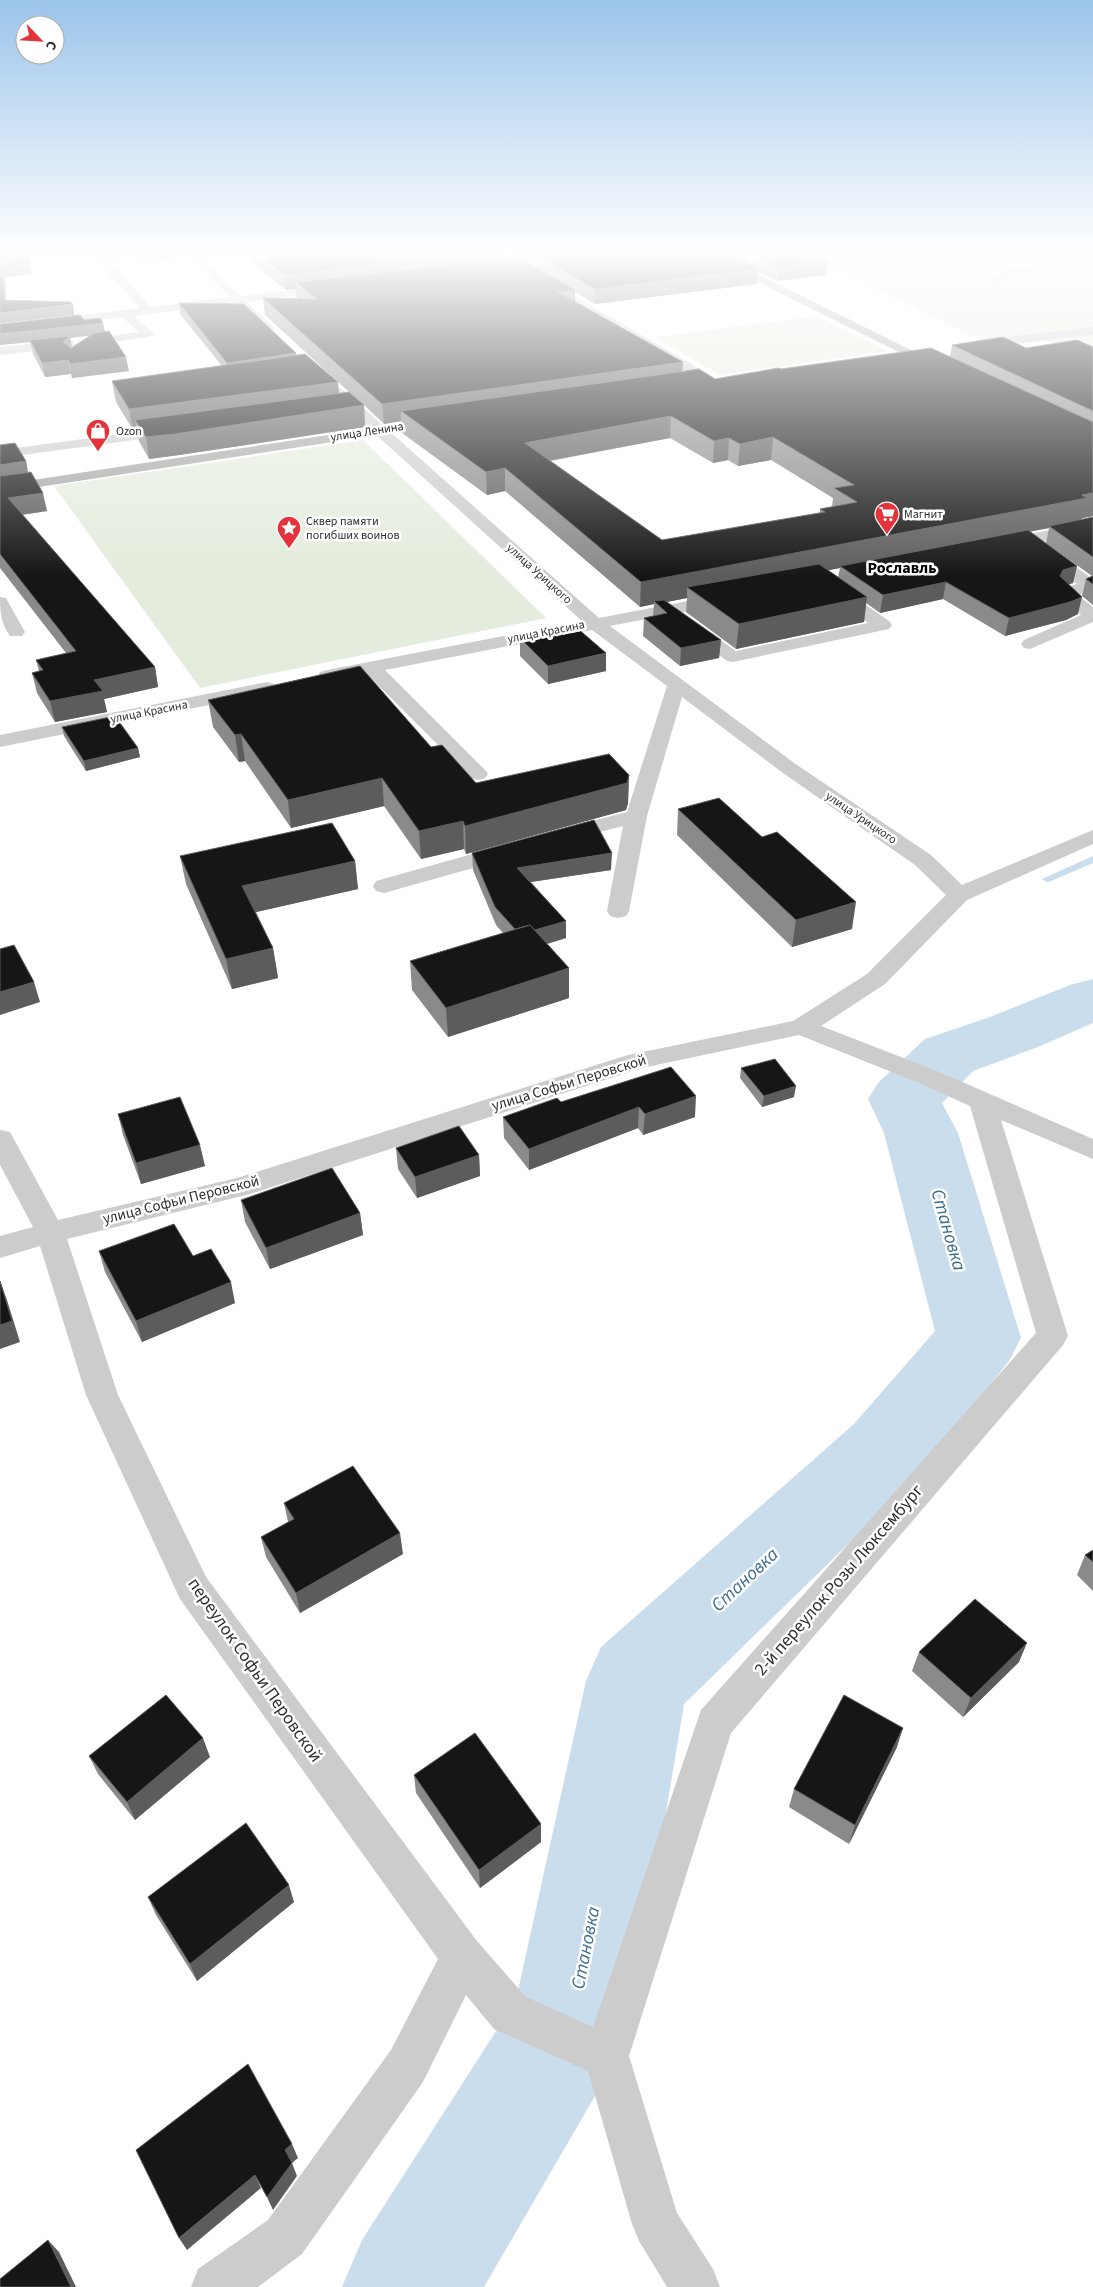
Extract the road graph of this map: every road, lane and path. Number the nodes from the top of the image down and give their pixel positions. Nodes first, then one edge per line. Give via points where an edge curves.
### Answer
1 (686, 363) edge
2 (931, 363) edge
3 (954, 374) edge
4 (325, 381) edge
5 (718, 381) joint
6 (694, 384) edge
7 (354, 407) junction
8 (334, 410) edge
9 (450, 420) edge
10 (187, 429) edge
11 (380, 430) junction
12 (0, 454) edge
13 (0, 488) edge
14 (1093, 526) edge
15 (1028, 540) junction
16 (990, 548) edge
17 (838, 576) edge
18 (743, 595) edge
19 (0, 602) edge
20 (668, 610) junction
21 (1093, 616) edge
22 (594, 623) junction
23 (16, 632) dead end
24 (1030, 644) dead end
25 (371, 667) junction
26 (312, 679) edge
27 (283, 685) edge
28 (676, 686) junction
29 (0, 741) edge
30 (478, 774) dead end
31 (636, 816) junction
32 (1093, 836) edge
33 (384, 886) dead end
34 (960, 895) junction
35 (618, 911) dead end
36 (801, 1027) junction
37 (982, 1102) junction
38 (0, 1139) edge
39 (1093, 1150) edge
40 (50, 1232) junction
41 (0, 1247) edge
42 (462, 1956) junction
43 (594, 2050) junction
44 (216, 2287) edge
45 (695, 2287) edge

1 - 5 street
2 - 3 main road
4 - 7 street, улица Урицкого
5 - 6 main road
7 - 8 street
7 - 11 street, улица Урицкого
9 - 11 main road, улица Ленина
10 - 12 street
11 - 13 main road, улица Ленина
11 - 22 street, улица Урицкого
14 - 15 street
15 - 16 street
15 - 21 street via 1090,585 1066,593
17 - 20 street via 819,580 883,625 733,657
18 - 20 street, улица Красина
19 - 23 street
20 - 22 street, улица Красина
21 - 24 street
22 - 25 street, улица Красина
22 - 28 street, улица Урицкого
25 - 26 street, улица Красина
25 - 30 street
27 - 29 street, улица Красина
28 - 31 street
28 - 34 street, улица Урицкого via 923,860
31 - 33 street
31 - 35 street
32 - 34 street, улица Софьи Перовской
34 - 36 street, улица Софьи Перовской via 876,979
36 - 37 street
36 - 40 street, улица Софьи Перовской via 637,1061 240,1187
37 - 39 street
37 - 43 street, 2-й переулок Розы Люксембург via 1052,1336 715,1723
38 - 40 street, переулок Софьи Перовской
40 - 41 street, улица Софьи Перовской
40 - 42 street, переулок Софьи Перовской via 102,1395 193,1588
42 - 43 street, переулок Софьи Перовской via 510,2012
42 - 44 street via 408,2066 285,2237
43 - 45 street via 656,2224

